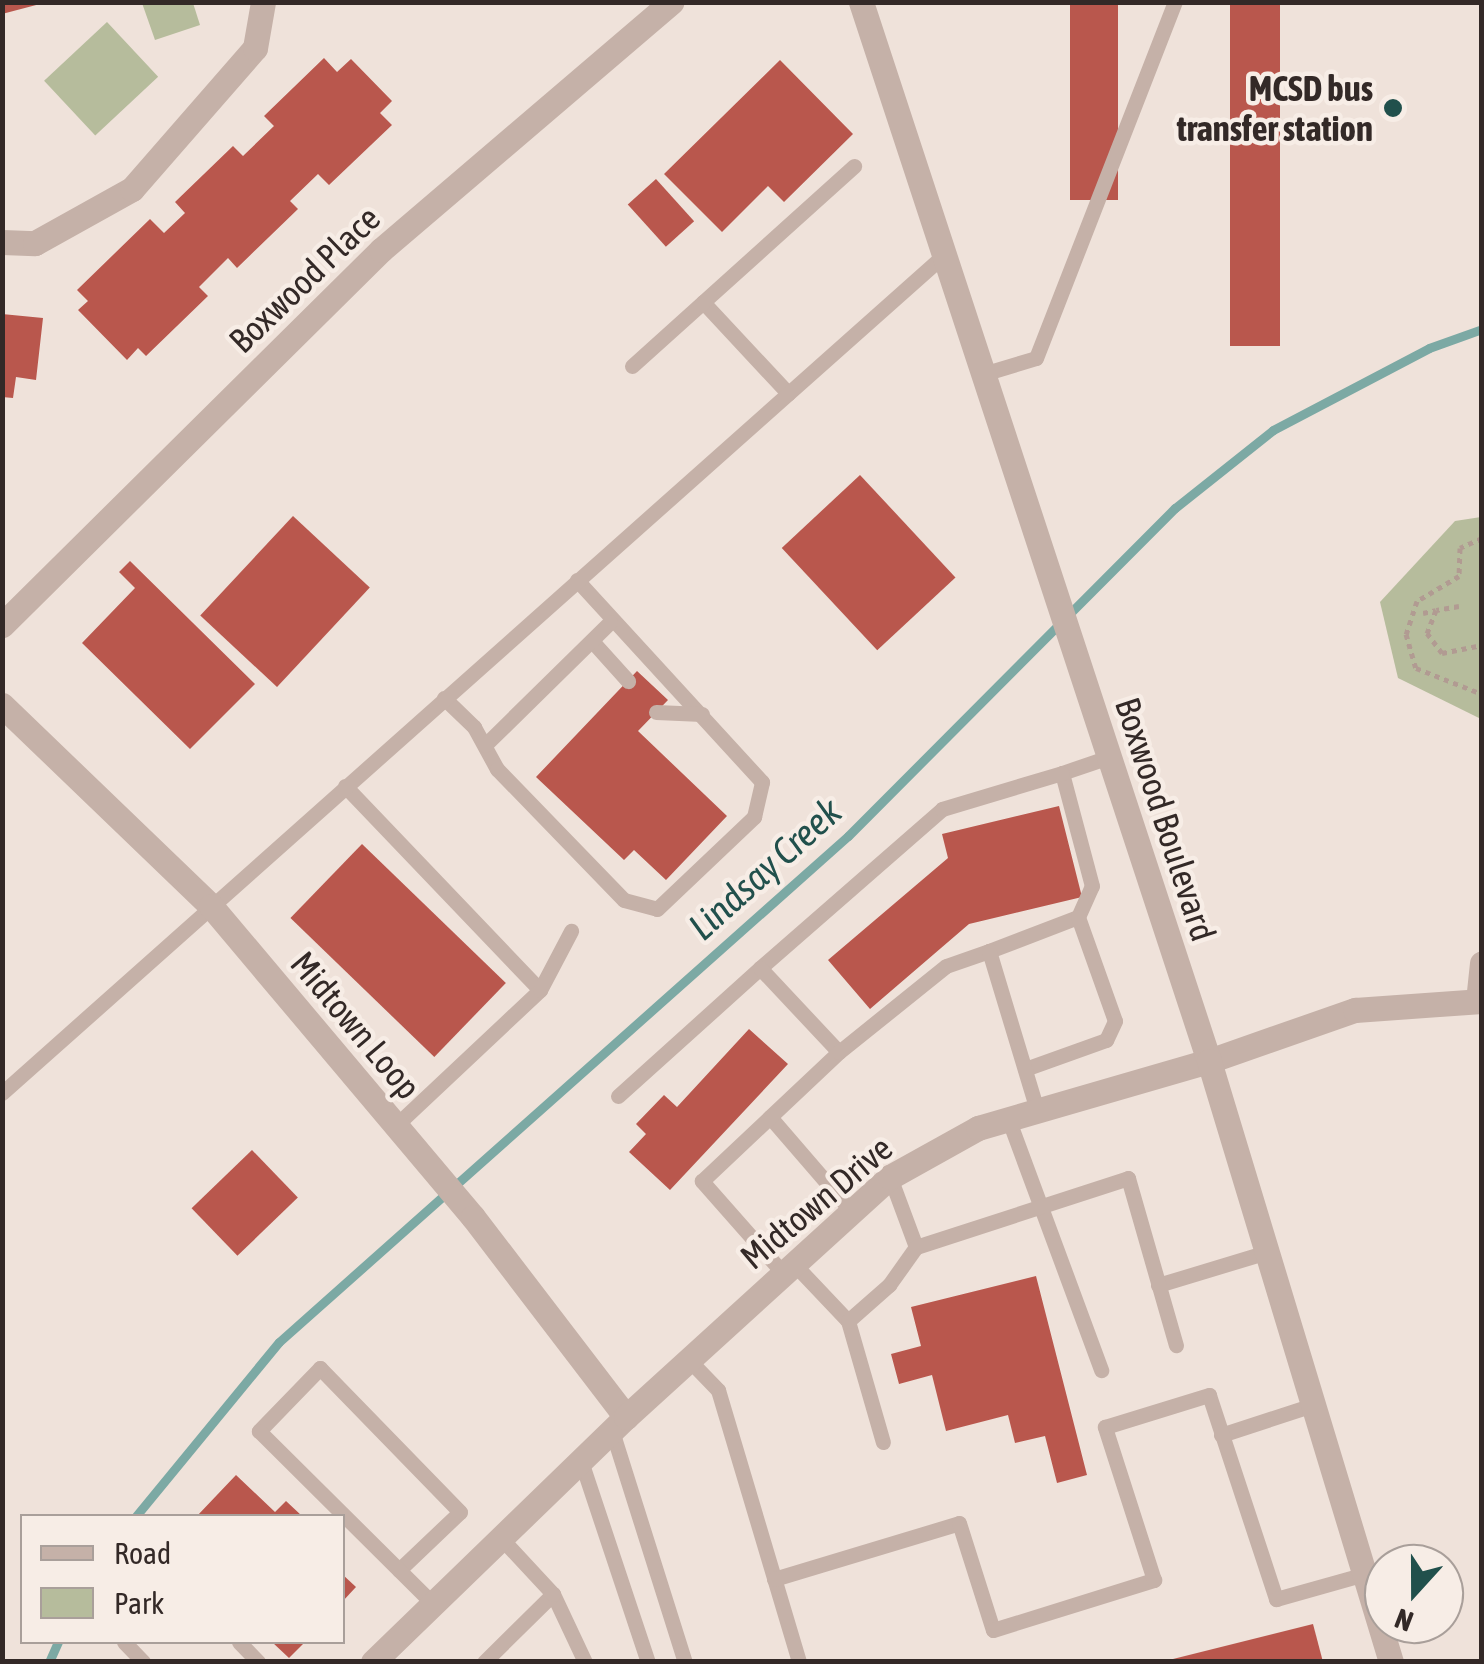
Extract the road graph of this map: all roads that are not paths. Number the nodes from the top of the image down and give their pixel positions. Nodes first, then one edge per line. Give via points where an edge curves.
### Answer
1 (263, 2) edge
2 (671, 2) edge
3 (861, 2) edge
4 (1175, 2) edge
5 (854, 166) dead end
6 (2, 242) edge
7 (944, 255) junction
8 (704, 302) junction
9 (632, 366) dead end
10 (983, 374) junction
11 (788, 393) junction
12 (576, 580) junction
13 (610, 622) junction
14 (2, 624) edge
15 (592, 640) junction
16 (628, 681) dead end
17 (444, 698) junction
18 (2, 705) edge
19 (656, 712) dead end
20 (702, 714) junction
21 (485, 745) junction
22 (1109, 757) junction
23 (1062, 773) junction
24 (345, 786) junction
25 (211, 906) junction
26 (1078, 917) junction
27 (571, 931) dead end
28 (989, 952) junction
29 (1482, 963) edge
30 (760, 968) junction
31 (540, 990) junction
32 (1480, 1001) edge
33 (838, 1052) junction
34 (1209, 1062) junction
35 (1024, 1069) junction
36 (2, 1093) edge
37 (618, 1096) dead end
38 (1037, 1110) junction
39 (770, 1117) junction
40 (1008, 1118) junction
41 (394, 1126) junction
42 (890, 1177) junction
43 (1041, 1203) junction
44 (851, 1211) junction
45 (916, 1247) junction
46 (1267, 1252) junction
47 (789, 1269) junction
48 (1158, 1285) junction
49 (848, 1321) junction
50 (1176, 1345) dead end
51 (689, 1360) junction
52 (1102, 1370) dead end
53 (1314, 1405) junction
54 (619, 1424) junction
55 (1222, 1435) junction
56 (883, 1442) dead end
57 (581, 1460) junction
58 (343, 1514) edge
59 (345, 1516) edge
60 (501, 1538) junction
61 (399, 1570) junction
62 (1364, 1571) edge
63 (1364, 1574) edge
64 (774, 1579) junction
65 (552, 1594) junction
66 (433, 1604) junction
67 (373, 1662) edge
68 (484, 1662) edge
69 (585, 1662) edge
70 (648, 1662) edge
71 (685, 1662) edge
72 (798, 1662) edge

1 - 6 street via 255,48 132,189 36,242
2 - 14 street, Boxwood Place via 381,250
3 - 7 street, Boxwood Boulevard
4 - 10 lane via 1036,358
5 - 8 lane
7 - 10 street, Boxwood Boulevard
7 - 11 lane
8 - 9 lane
8 - 11 lane
10 - 22 street, Boxwood Boulevard
11 - 12 lane
12 - 13 lane
12 - 17 lane
13 - 15 lane
13 - 20 lane via 641,644
15 - 16 lane
15 - 21 lane
17 - 21 lane
17 - 24 lane
18 - 25 street, Midtown Loop
19 - 20 lane
20 - 21 lane via 762,782 754,817 657,910 624,900 496,769
22 - 23 lane
22 - 34 street, Boxwood Boulevard
23 - 26 lane via 1092,886
23 - 30 lane via 942,809
24 - 25 lane
24 - 31 lane
25 - 36 lane
25 - 41 street, Midtown Loop
26 - 28 lane
26 - 35 lane via 1115,1020 1113,1031 1106,1040
27 - 31 lane
28 - 33 lane via 946,966
28 - 35 lane
29 - 32 street
30 - 33 lane
30 - 37 lane
31 - 41 lane
32 - 34 street, Midtown Drive via 1355,1010
33 - 39 lane
34 - 38 street, Midtown Drive
34 - 46 street, Boxwood Boulevard
35 - 38 lane
38 - 40 street, Midtown Drive
39 - 44 lane
39 - 47 lane via 702,1182
40 - 42 street, Midtown Drive
40 - 43 lane
41 - 54 street, Midtown Loop via 473,1217
42 - 44 street, Midtown Drive
42 - 45 lane
43 - 45 lane
43 - 48 lane via 1128,1178
43 - 52 lane
44 - 47 street, Midtown Drive
45 - 49 lane via 889,1285
46 - 48 lane
46 - 53 street, Boxwood Boulevard
47 - 49 lane
47 - 51 street, Midtown Drive
48 - 50 lane
49 - 56 lane
51 - 54 street, Midtown Drive
51 - 64 lane via 718,1390
53 - 55 lane
53 - 62 street, Boxwood Boulevard
54 - 57 street, Midtown Drive
54 - 71 lane
55 - 63 lane via 1276,1599
55 - 64 lane via 1209,1395 1105,1427 1154,1580 994,1630 960,1523
57 - 60 street, Midtown Drive
57 - 70 lane
58 - 61 lane via 259,1431 320,1368 460,1512
59 - 61 lane
60 - 65 lane
60 - 66 street, Midtown Drive
61 - 66 lane
64 - 72 lane
65 - 68 lane
65 - 69 lane
66 - 67 street, Midtown Drive

